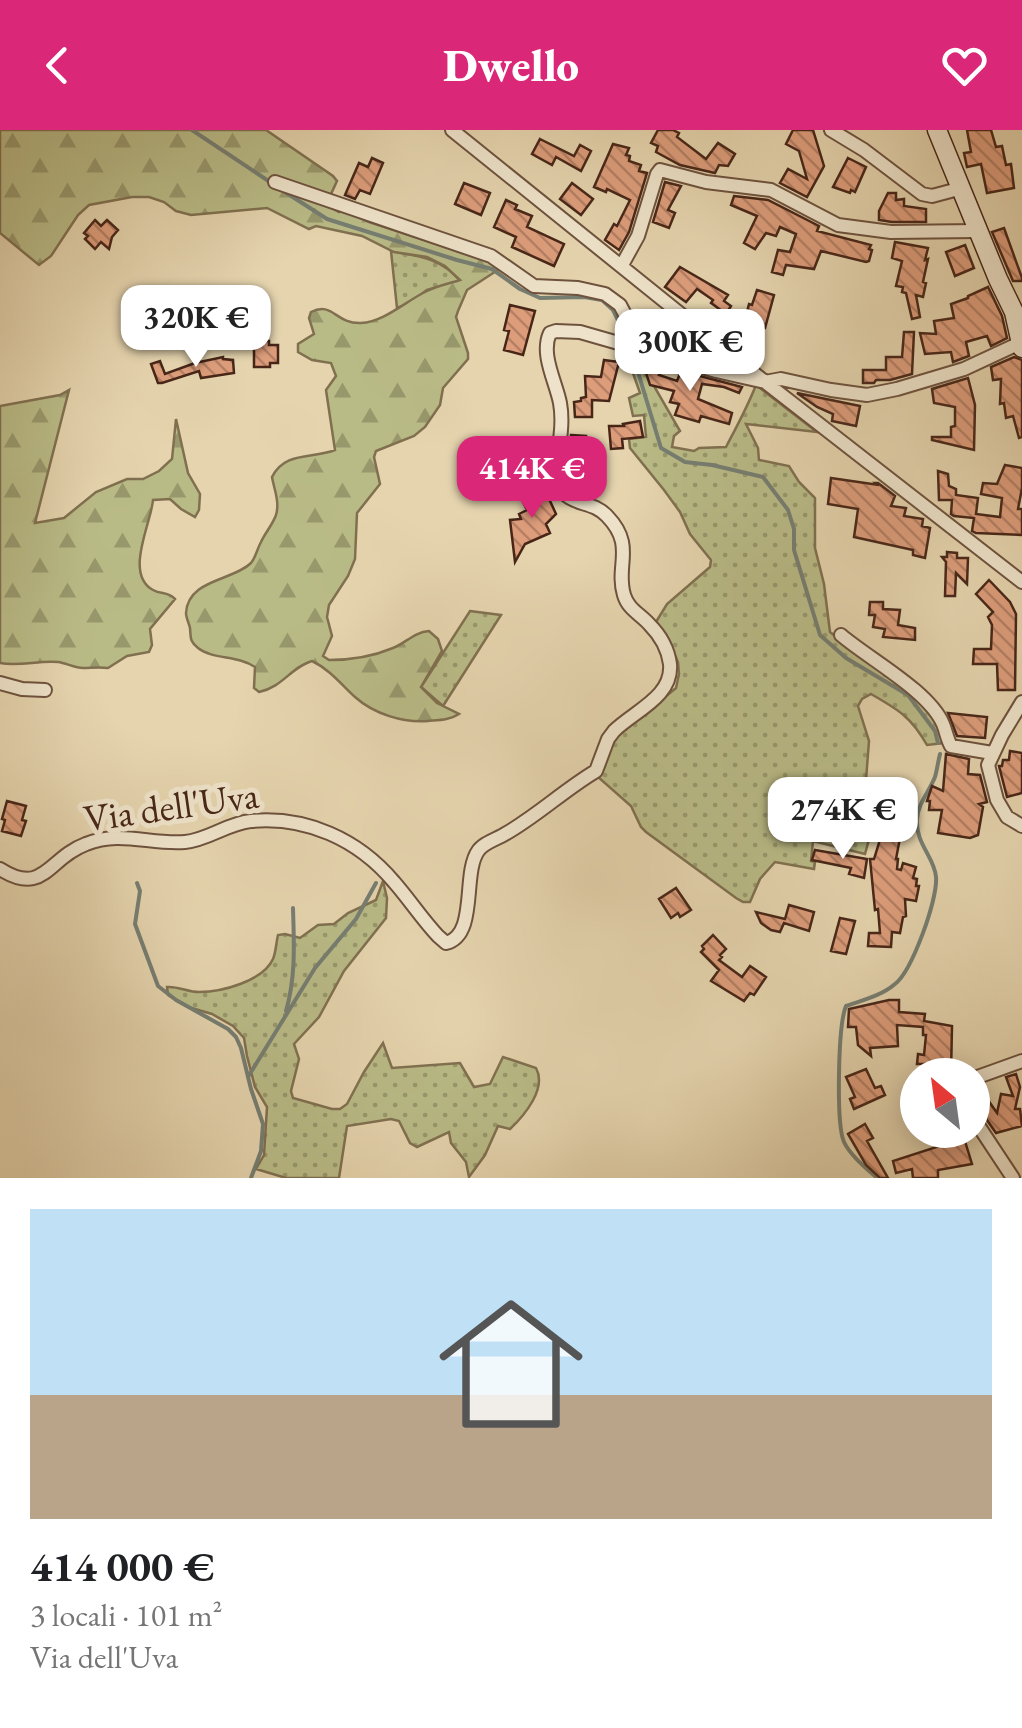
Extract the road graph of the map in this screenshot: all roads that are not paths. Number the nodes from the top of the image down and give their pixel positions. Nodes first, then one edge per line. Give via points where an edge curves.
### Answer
1 (452, 130) edge
2 (831, 130) edge
3 (936, 130) edge
4 (275, 182) dead end
5 (962, 188) junction
6 (978, 231) junction
7 (622, 265) junction
8 (1018, 307) edge
9 (1021, 345) edge
10 (643, 351) junction
11 (765, 382) junction
12 (1022, 582) edge
13 (841, 635) dead end
14 (0, 682) edge
15 (45, 690) dead end
16 (1022, 702) edge
17 (992, 752) junction
18 (1022, 826) edge
19 (0, 869) edge
20 (1022, 1061) edge
21 (990, 1073) edge
22 (990, 1143) edge
23 (1013, 1178) edge

1 - 7 street
2 - 5 street via 922,194
3 - 5 street
4 - 10 street via 491,256 534,286 605,294 620,305
5 - 6 street
6 - 7 street via 891,232 838,224 771,190 660,170
6 - 8 street
7 - 11 street
8 - 9 street
9 - 11 street via 880,393
10 - 11 street
10 - 19 street, Via dell'Uva via 580,332 556,331 546,339 561,409 556,484 567,498 604,512 620,534 623,594 661,639 671,675 665,689 614,731 596,771 478,850 455,941 438,936 392,879 344,838 280,821 242,822 191,842 112,836 64,854 34,880
11 - 12 street
13 - 17 street via 933,709 951,746
14 - 15 street
16 - 17 street
17 - 18 street via 988,765 997,800
20 - 21 street
22 - 23 street

